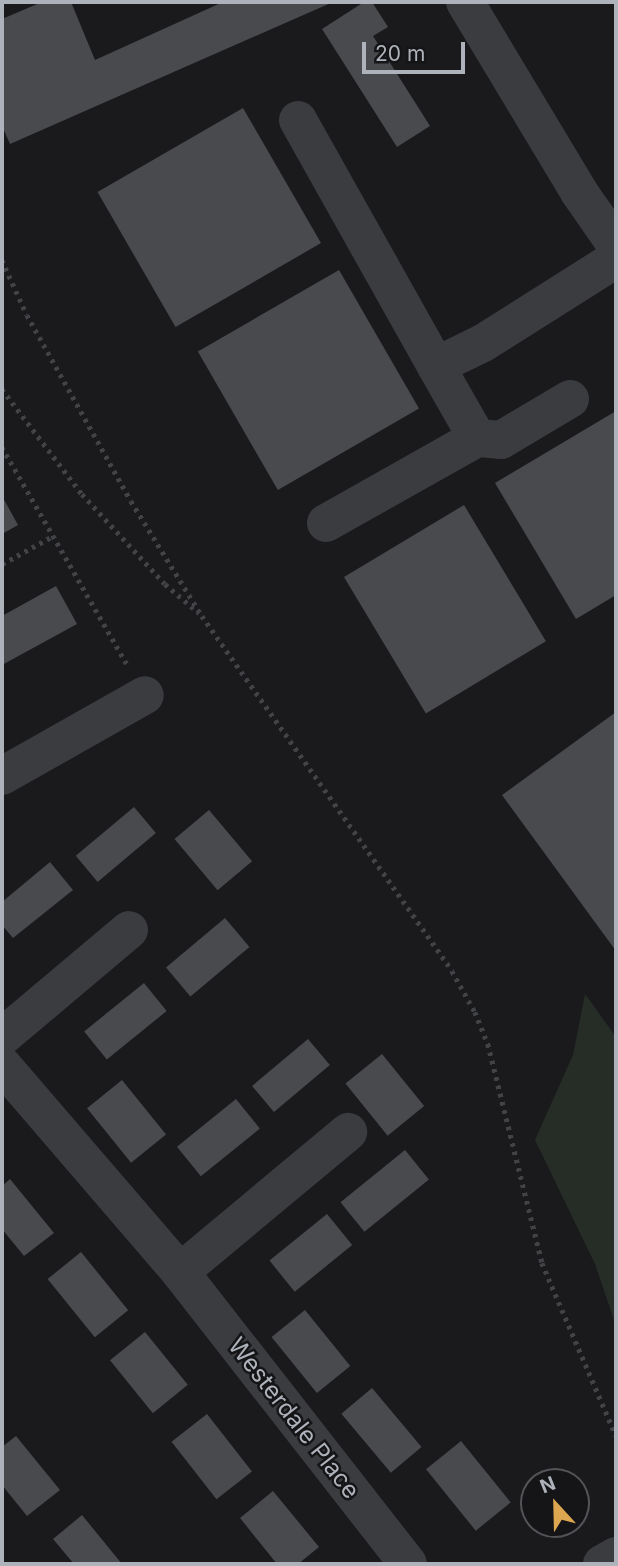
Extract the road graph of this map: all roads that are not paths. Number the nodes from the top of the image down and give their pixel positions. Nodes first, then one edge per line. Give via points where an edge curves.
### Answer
1 (465, 2) edge
2 (298, 120) dead end
3 (616, 245) edge
4 (616, 259) edge
5 (436, 366) junction
6 (569, 399) dead end
7 (477, 438) junction
8 (326, 523) dead end
9 (145, 695) road end
10 (2, 776) edge
11 (129, 930) dead end
12 (2, 1037) edge
13 (2, 1065) edge
14 (348, 1132) dead end
15 (180, 1272) junction
16 (616, 1556) edge
17 (408, 1564) edge
18 (602, 1564) edge

1 - 3 street
2 - 5 street
4 - 5 street via 483,343
5 - 7 street
6 - 7 street via 501,440
7 - 8 street
9 - 10 street
11 - 12 street
13 - 15 street, Westerdale Place
14 - 15 street
15 - 17 street, Westerdale Place
16 - 18 street

